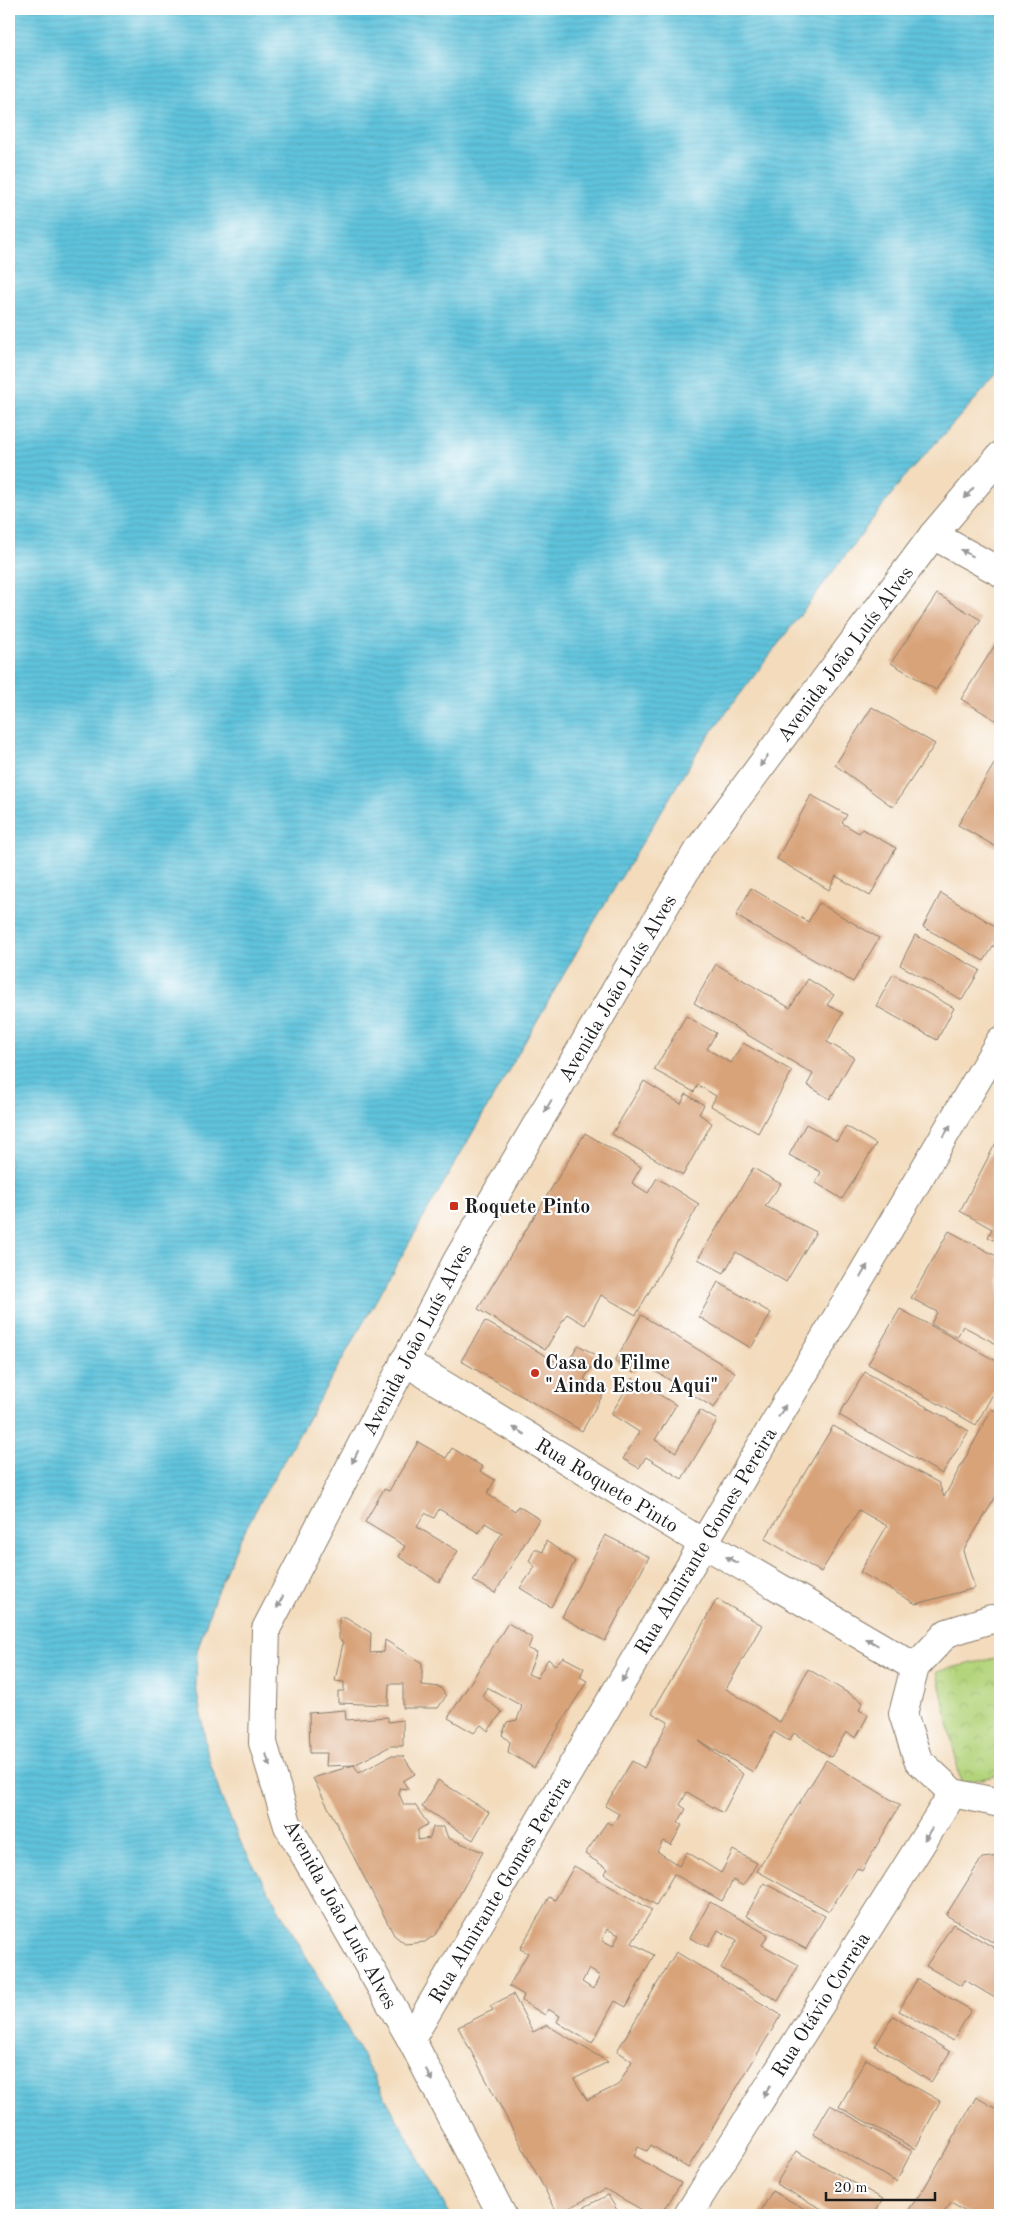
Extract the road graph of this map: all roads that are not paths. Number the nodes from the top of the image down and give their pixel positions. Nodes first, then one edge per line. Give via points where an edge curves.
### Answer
1 (1000, 456) edge
2 (933, 535) junction
3 (1000, 572) edge
4 (1000, 1041) edge
5 (404, 1362) junction
6 (703, 1543) junction
7 (1000, 1621) edge
8 (915, 1667) junction
9 (954, 1793) junction
10 (1000, 1803) edge
11 (411, 2039) junction
12 (502, 2215) edge
13 (688, 2215) edge

1 -> 2 street, Avenida João Luís Alves
3 -> 2 street
2 -> 5 street, Avenida João Luís Alves via 696,853 458,1259
6 -> 4 street, Rua Almirante Gomes Pereira
6 -> 5 street, Rua Roquete Pinto
5 -> 11 street, Avenida João Luís Alves via 266,1629 263,1743 288,1826
8 -> 6 street, Rua Roquete Pinto
6 -> 11 street, Rua Almirante Gomes Pereira
7 - 8 street via 991,1619 947,1633
8 - 9 street via 904,1714 918,1760
9 - 10 street
9 -> 13 street, Rua Otávio Correia
11 -> 12 street, Avenida João Luís Alves

